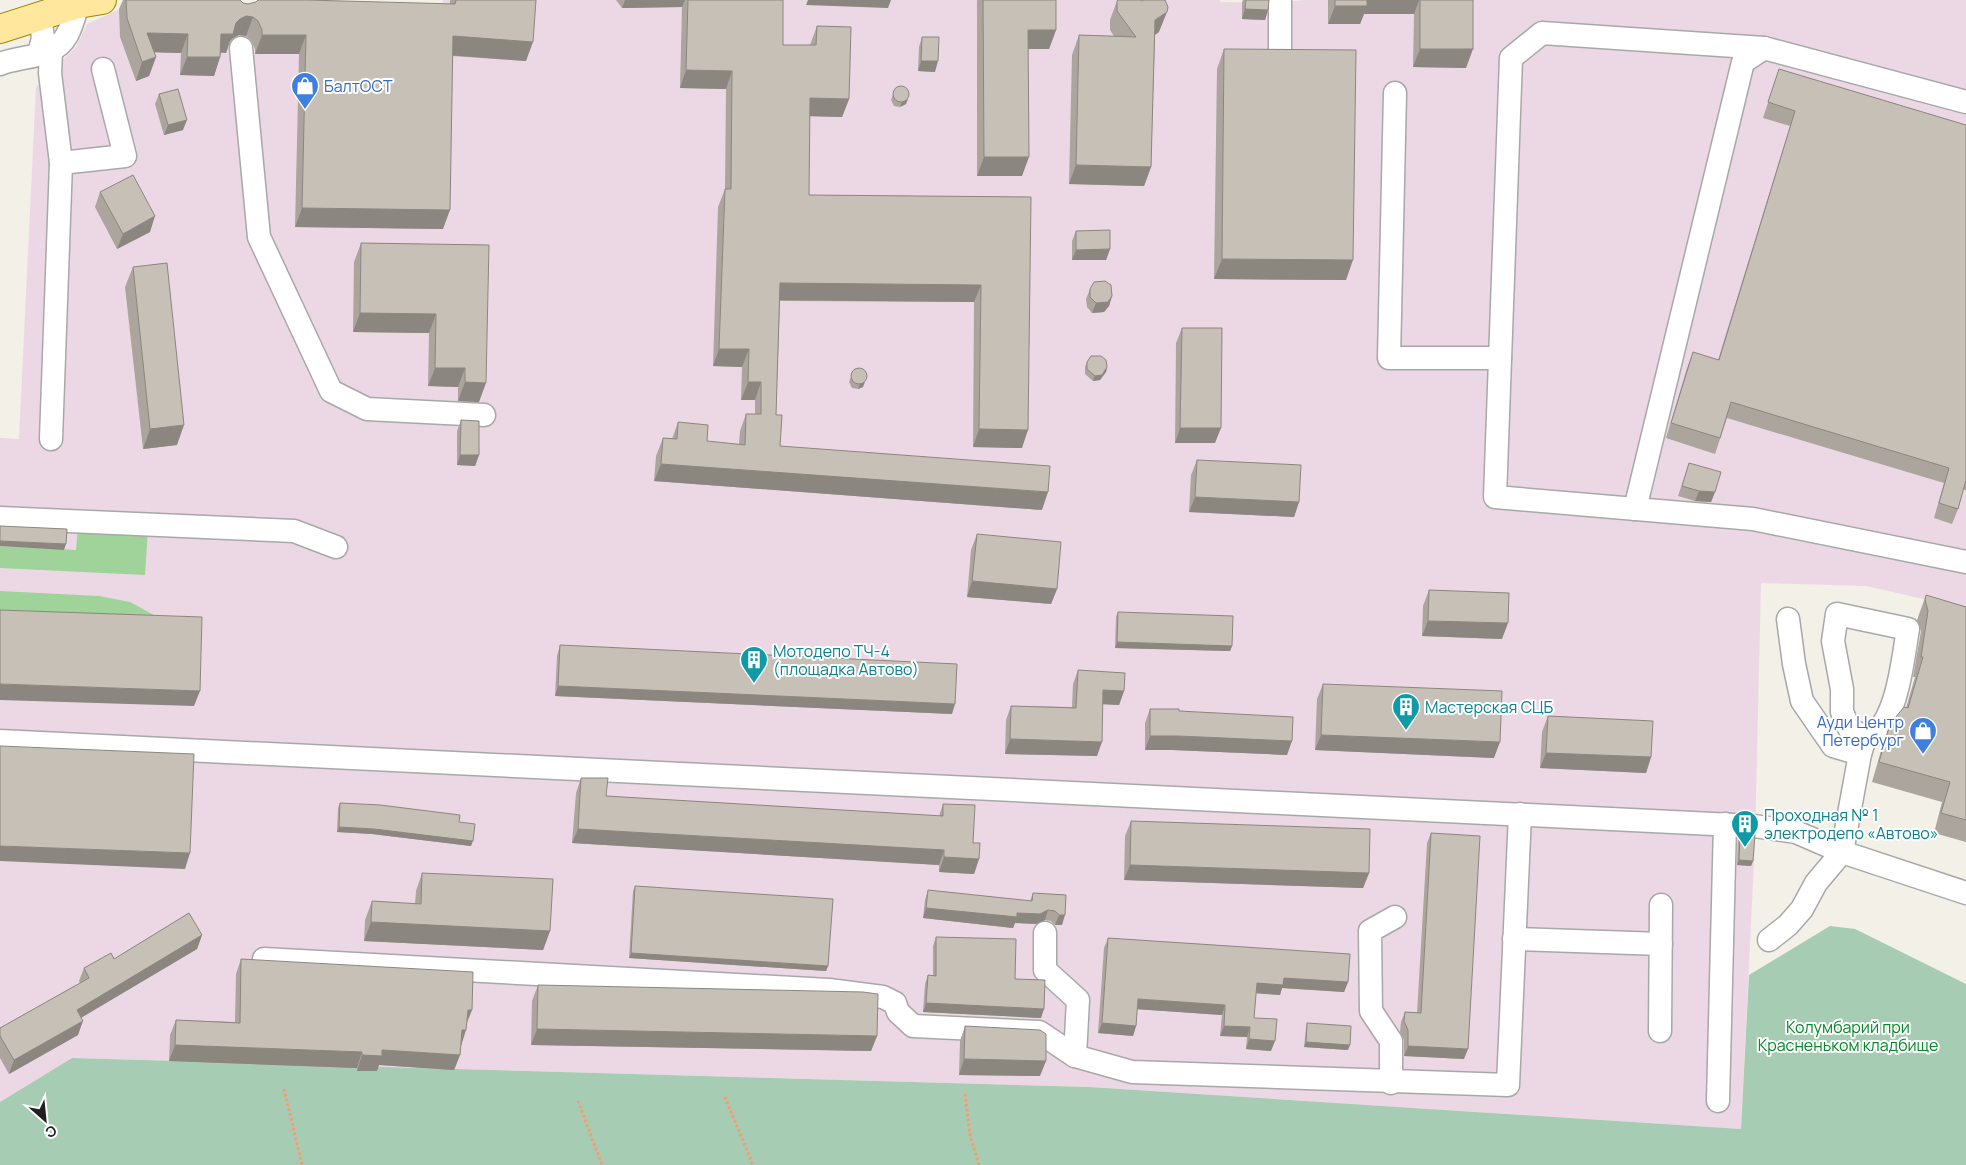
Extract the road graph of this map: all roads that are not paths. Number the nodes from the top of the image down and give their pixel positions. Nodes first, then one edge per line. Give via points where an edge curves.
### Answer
1 (1280, 0) edge
2 (90, 2) edge
3 (40, 16) junction
4 (0, 29) edge
5 (241, 48) dead end
6 (1764, 48) junction
7 (1280, 52) edge
8 (45, 53) junction
9 (0, 64) edge
10 (103, 69) dead end
11 (1394, 93) dead end
12 (1966, 102) edge
13 (61, 163) junction
14 (1500, 358) junction
15 (484, 416) dead end
16 (51, 439) dead end
17 (1635, 509) junction
18 (0, 518) edge
19 (336, 547) dead end
20 (1966, 562) edge
21 (1788, 619) dead end
22 (0, 741) edge
23 (1862, 746) junction
24 (1520, 814) junction
25 (1725, 824) junction
26 (1842, 852) junction
27 (1966, 893) edge
28 (1661, 905) dead end
29 (1395, 917) dead end
30 (1045, 934) dead end
31 (1514, 939) junction
32 (1769, 940) dead end
33 (1661, 944) junction
34 (264, 959) edge
35 (1660, 1031) dead end
36 (1075, 1056) junction
37 (1391, 1082) junction
38 (1718, 1101) dead end

1 - 7 street
2 - 3 main road
2 - 8 street via 62,43
3 - 4 main road
3 - 8 street
5 - 15 street via 259,236 331,392 367,409
6 - 12 street
6 - 14 street via 1542,33 1510,58
6 - 17 street via 1743,62
8 - 9 street
8 - 13 street
10 - 13 street via 124,156
11 - 14 street via 1389,358
13 - 16 street
14 - 17 street via 1495,497
17 - 20 street via 1753,519
18 - 19 street via 294,531
21 - 23 street via 1802,701 1833,746
22 - 24 street
23 - 23 street via 1848,728 1842,712 1842,689 1833,641 1837,614 1908,630 1896,695 1884,720
23 - 26 street
24 - 25 street
24 - 31 street
25 - 26 street via 1796,832
25 - 38 street
26 - 27 street
26 - 32 street via 1816,883 1793,920
28 - 33 street
29 - 37 street via 1370,931 1371,1011 1391,1041
30 - 36 street via 1045,970 1078,1000
31 - 33 street
31 - 37 street via 1508,1085
33 - 35 street
34 - 36 street via 829,990 883,997 895,1002 898,1012 914,1026 1039,1032
36 - 37 street via 1132,1072

